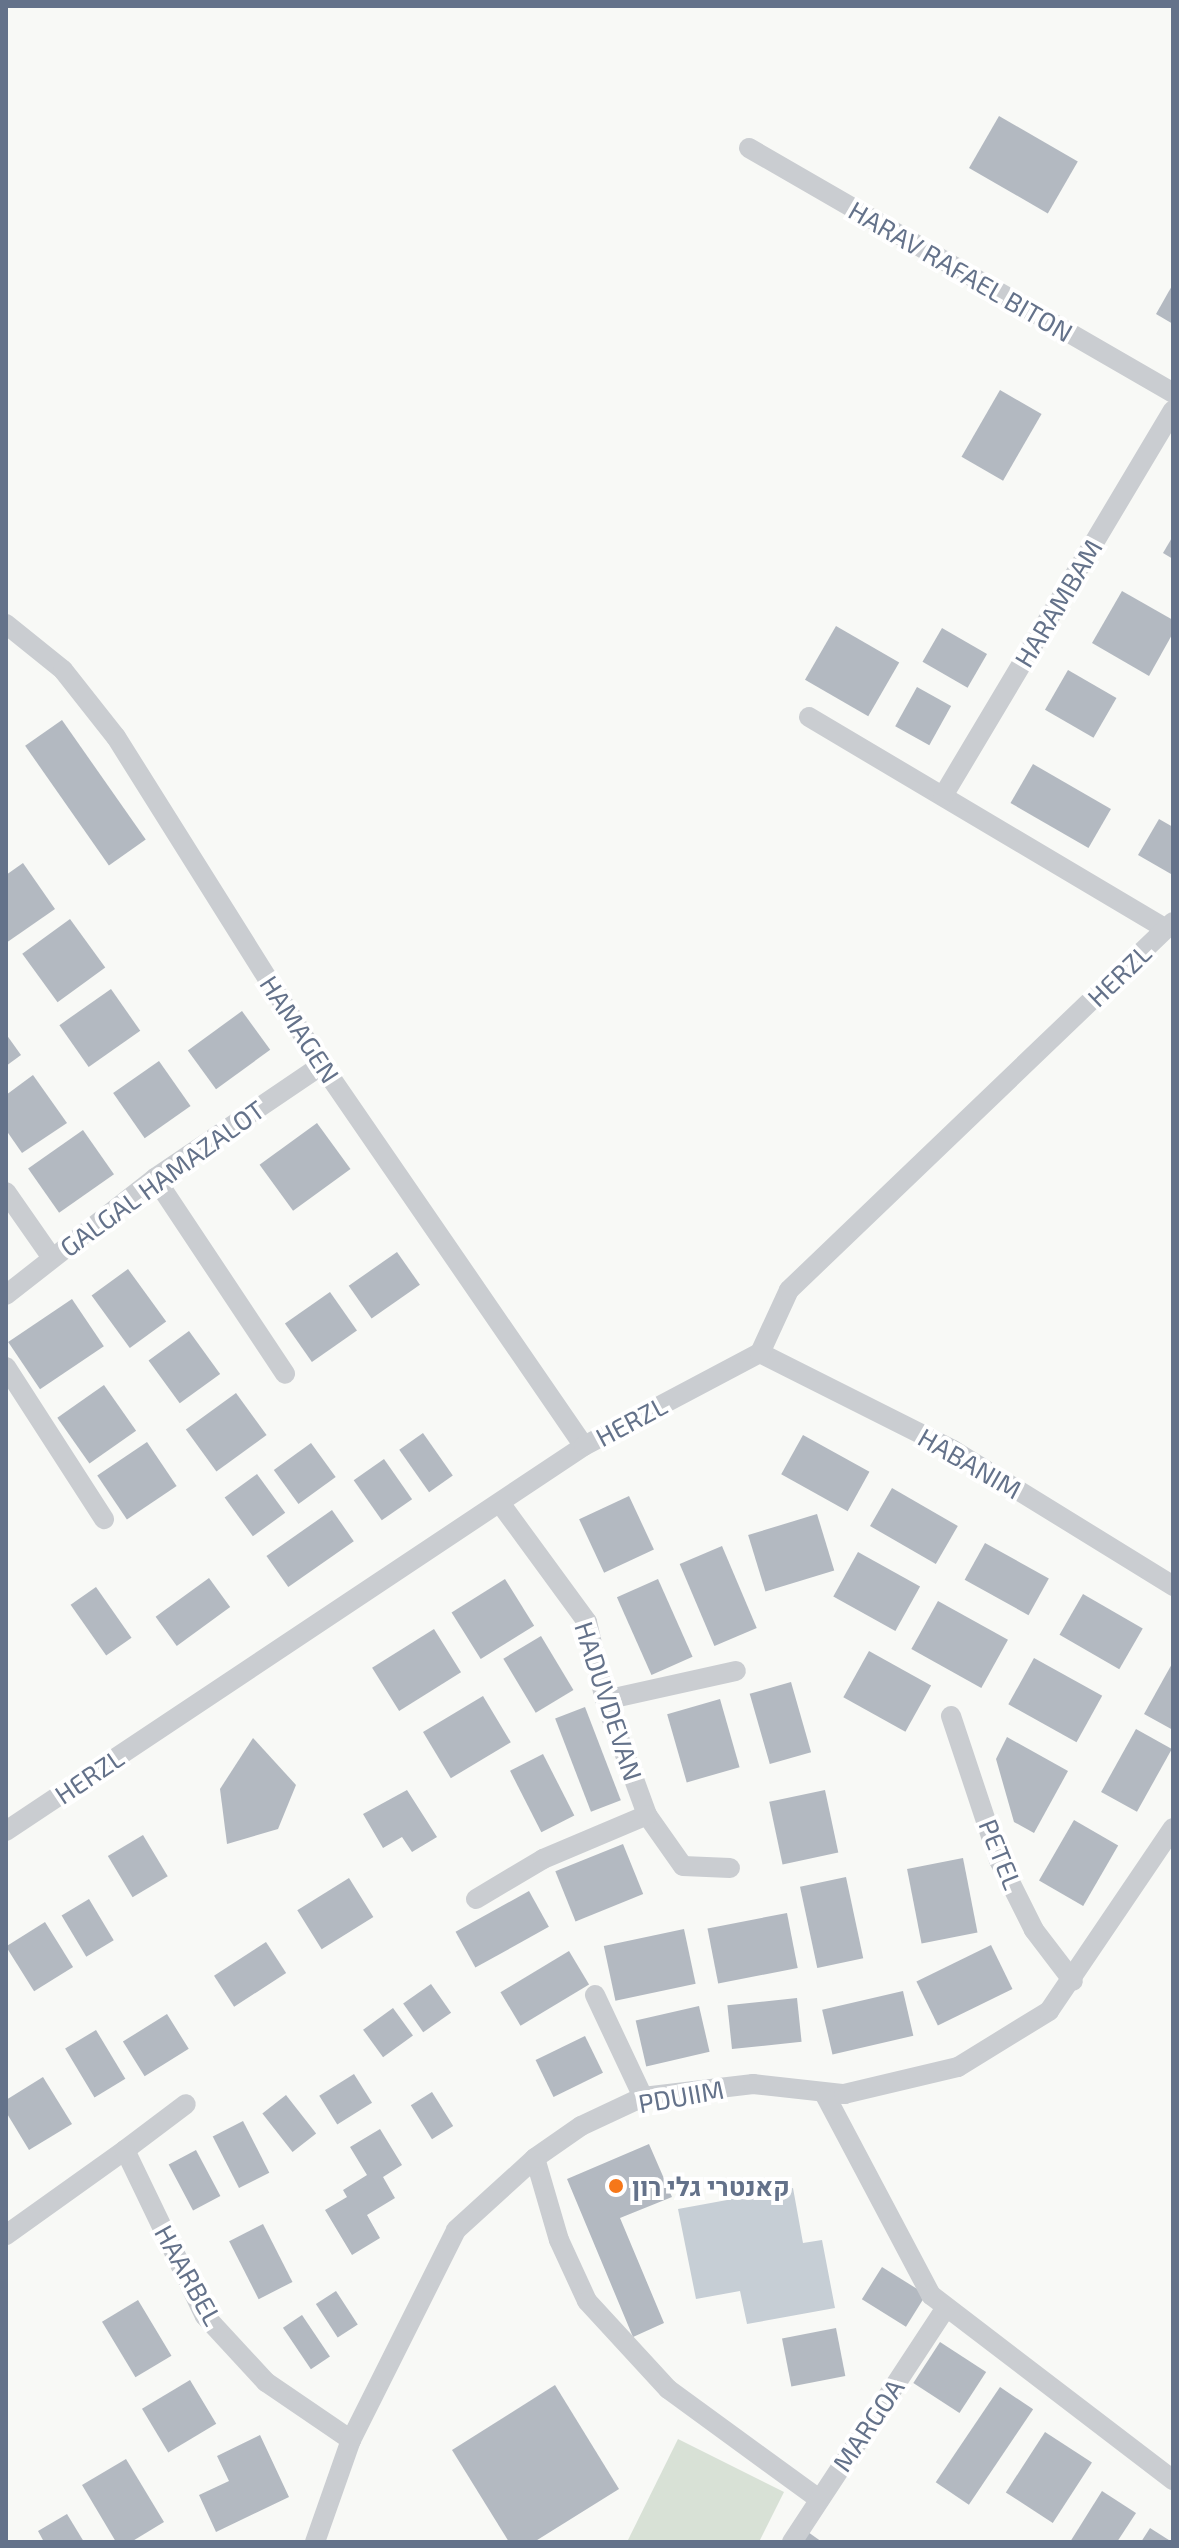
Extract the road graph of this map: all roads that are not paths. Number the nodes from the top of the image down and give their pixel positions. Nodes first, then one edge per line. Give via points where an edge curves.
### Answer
1 (749, 148) dead end
2 (1173, 393) edge
3 (1173, 410) edge
4 (6, 624) edge
5 (809, 717) dead end
6 (943, 796) junction
7 (1170, 926) edge
8 (322, 1065) junction
9 (155, 1178) junction
10 (6, 1192) edge
11 (52, 1258) junction
12 (6, 1295) edge
13 (760, 1353) junction
14 (6, 1367) edge
15 (285, 1374) dead end
16 (584, 1446) junction
17 (500, 1503) junction
18 (104, 1519) dead end
19 (1173, 1586) edge
20 (736, 1671) dead end
21 (605, 1700) junction
22 (951, 1716) dead end
23 (647, 1815) junction
24 (1173, 1828) edge
25 (6, 1831) edge
26 (730, 1868) dead end
27 (476, 1899) dead end
28 (1073, 1981) junction
29 (595, 1995) dead end
30 (824, 2093) junction
31 (643, 2097) junction
32 (186, 2104) dead end
33 (125, 2150) junction
34 (535, 2158) junction
35 (6, 2235) edge
36 (945, 2309) junction
37 (351, 2440) junction
38 (1173, 2480) edge
39 (819, 2499) junction
40 (315, 2542) edge
41 (792, 2542) edge

1 - 2 street, HARAV RAFAEL BITON
3 - 6 street, HARAMBAM
4 - 8 street, HAMAGEN via 63,670 116,737
5 - 6 street
6 - 7 street
7 - 13 street, HERZL via 789,1290
8 - 9 street, GALGAL HAMAZALOT
8 - 16 street, HAMAGEN
9 - 11 street, GALGAL HAMAZALOT
9 - 15 street
10 - 11 street
11 - 12 street, GALGAL HAMAZALOT
13 - 16 street, HERZL
13 - 19 street, HABANIM via 953,1450
14 - 18 street
16 - 17 street, HERZL
17 - 21 street, HADUVDEVAN via 587,1622
17 - 25 street, HERZL
20 - 21 street
21 - 23 street, HADUVDEVAN
22 - 28 street, PETEL via 999,1860 1034,1930
23 - 26 street, HADUVDEVAN via 683,1866
23 - 27 street via 543,1859
24 - 28 street, PDUIIM
28 - 30 street, PDUIIM via 1049,2011 958,2067 888,2088
29 - 31 street
30 - 31 street, PDUIIM via 753,2084
30 - 36 street via 931,2295
31 - 34 street, PDUIIM via 581,2126
32 - 33 street
33 - 35 street
33 - 37 street, HAARBEL via 205,2316 266,2382
34 - 37 street, PDUIIM via 456,2230
34 - 39 street via 559,2240 587,2301 668,2389
36 - 38 street
36 - 39 street, MARGOA
37 - 40 street, PDUIIM
39 - 41 street, MARGOA

